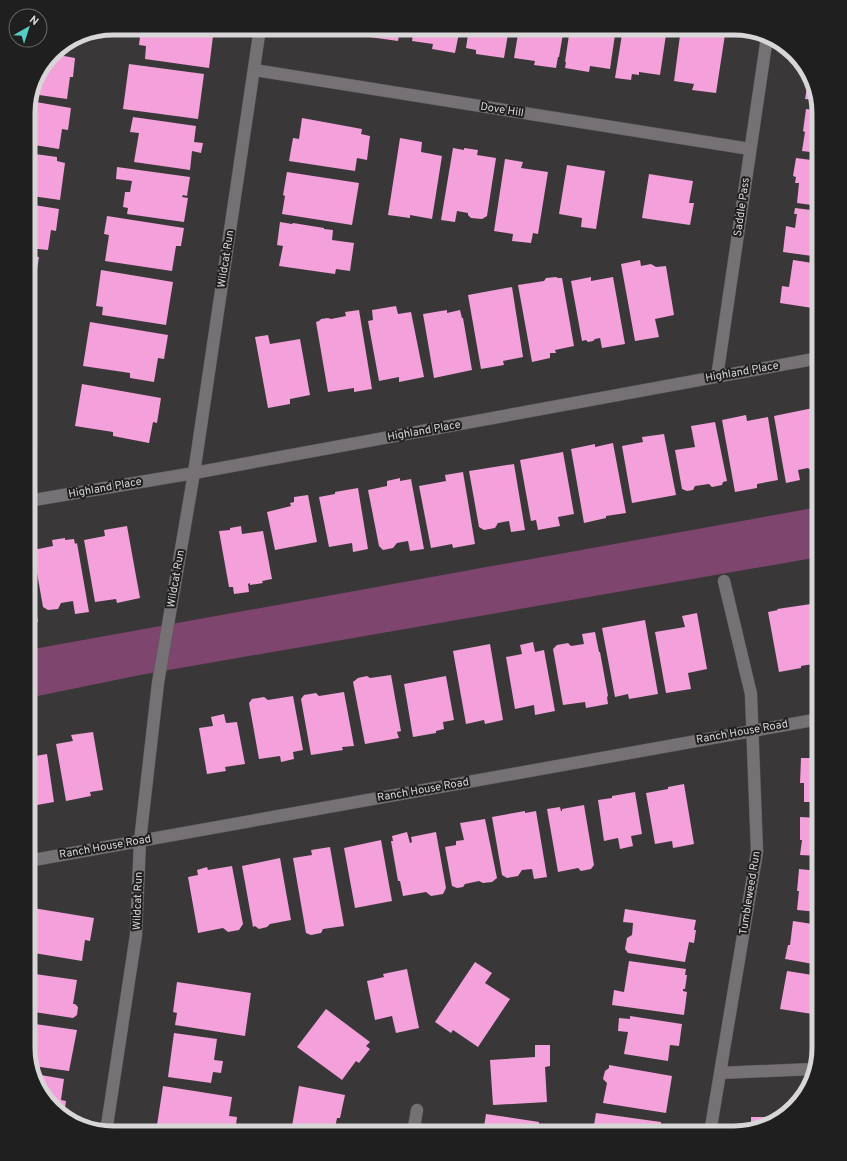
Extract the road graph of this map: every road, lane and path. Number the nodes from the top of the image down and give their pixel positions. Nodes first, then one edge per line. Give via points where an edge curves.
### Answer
1 (259, 35) edge
2 (766, 42) edge
3 (254, 70) junction
4 (750, 149) junction
5 (812, 359) edge
6 (717, 377) junction
7 (194, 473) junction
8 (35, 500) edge
9 (724, 581) dead end
10 (812, 720) edge
11 (753, 730) junction
12 (140, 841) junction
13 (35, 860) edge
14 (809, 1069) edge
15 (720, 1073) junction
16 (417, 1110) dead end
17 (107, 1126) edge
18 (414, 1126) edge
19 (711, 1126) edge

1 - 3 street, Wildcat Run
2 - 4 street, Saddle Pass
3 - 4 street, Dove Hill
3 - 7 street, Wildcat Run
4 - 6 street, Saddle Pass
5 - 6 street, Highland Place
6 - 7 street, Highland Place
7 - 8 street, Highland Place
7 - 12 street, Wildcat Run via 158,683
9 - 11 street, Tumbleweed Run via 751,694
10 - 11 street, Ranch House Road
11 - 12 street, Ranch House Road
11 - 15 street, Tumbleweed Run via 757,852
12 - 13 street, Ranch House Road
12 - 17 street, Wildcat Run via 136,935
14 - 15 street
15 - 19 street, Tumbleweed Run
16 - 18 street

